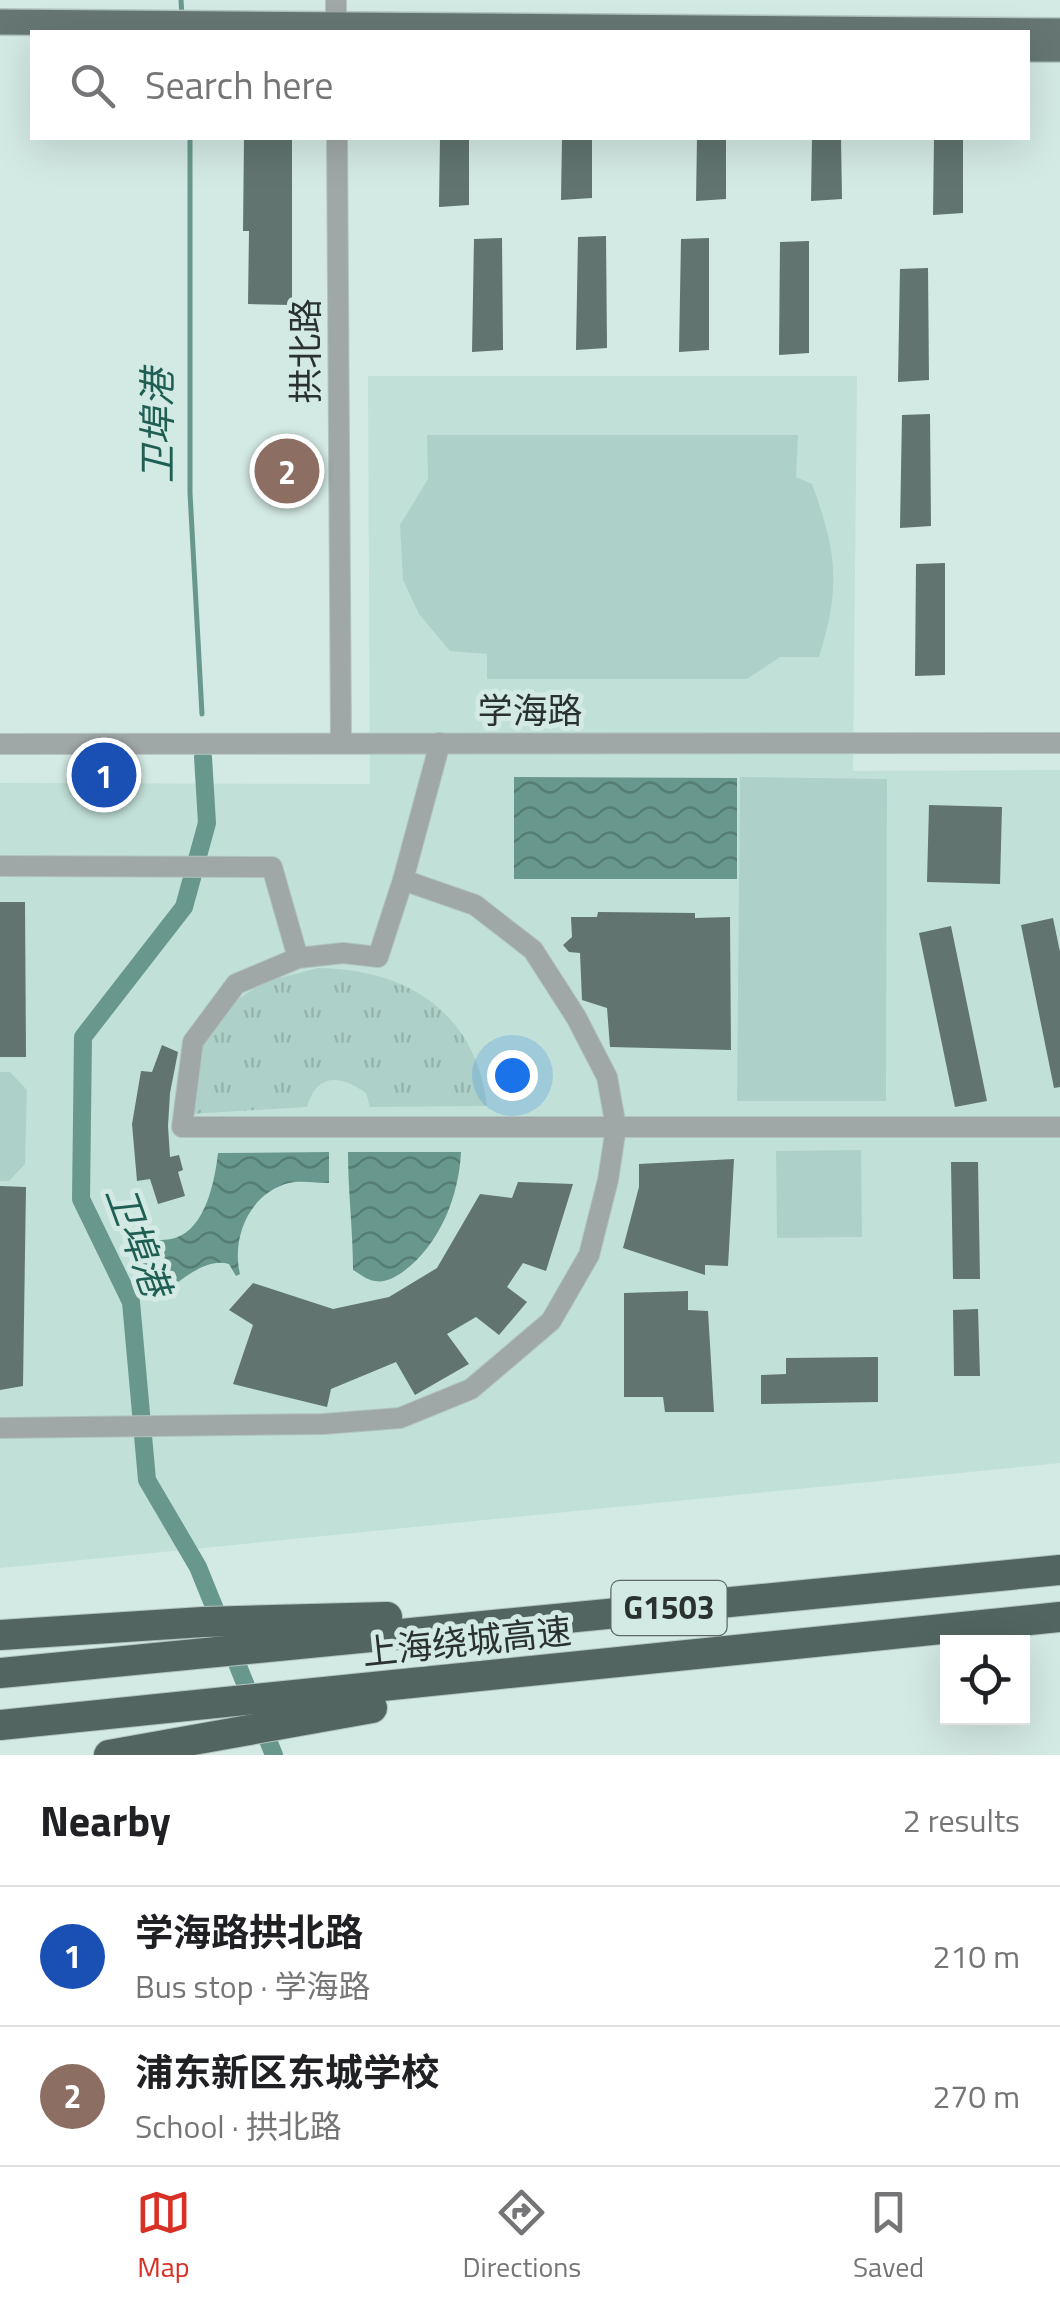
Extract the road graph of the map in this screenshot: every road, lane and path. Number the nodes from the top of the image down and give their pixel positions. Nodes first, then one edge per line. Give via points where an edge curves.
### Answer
1 (336, 18) edge
2 (0, 22) edge
3 (1060, 30) edge
4 (0, 39) edge
5 (30, 40) edge
6 (1030, 49) edge
7 (1060, 49) edge
8 (337, 140) edge
9 (440, 743) junction
10 (1060, 743) edge
11 (0, 744) edge
12 (341, 744) junction
13 (0, 866) edge
14 (404, 880) junction
15 (298, 958) junction
16 (1060, 1127) edge
17 (616, 1128) junction
18 (0, 1428) edge
19 (1060, 1570) edge
20 (1060, 1617) edge
21 (273, 1633) junction
22 (0, 1635) edge
23 (0, 1672) edge
24 (236, 1717) junction
25 (0, 1726) edge
26 (109, 1755) edge

1 - 2 main road
1 - 3 main road
4 - 5 main road
6 - 7 main road
8 - 12 street, 拱北路
9 - 10 street, 学海路
9 - 12 street, 学海路
9 - 14 street
11 - 12 street, 学海路
13 - 15 street via 272,867
14 - 15 street via 378,958 344,952
14 - 17 street via 475,904 533,950 607,1078
15 - 17 street via 236,984 193,1042 182,1128
16 - 17 street
17 - 18 street via 588,1254 551,1321 471,1388 400,1418
19 - 21 highway, G1503 via 634,1612
20 - 24 highway, 上海绕城高速 / G1503 via 640,1661
21 - 22 highway via 203,1622
21 - 23 highway via 214,1652
24 - 25 highway, 上海绕城高速 / G1503
24 - 26 highway

